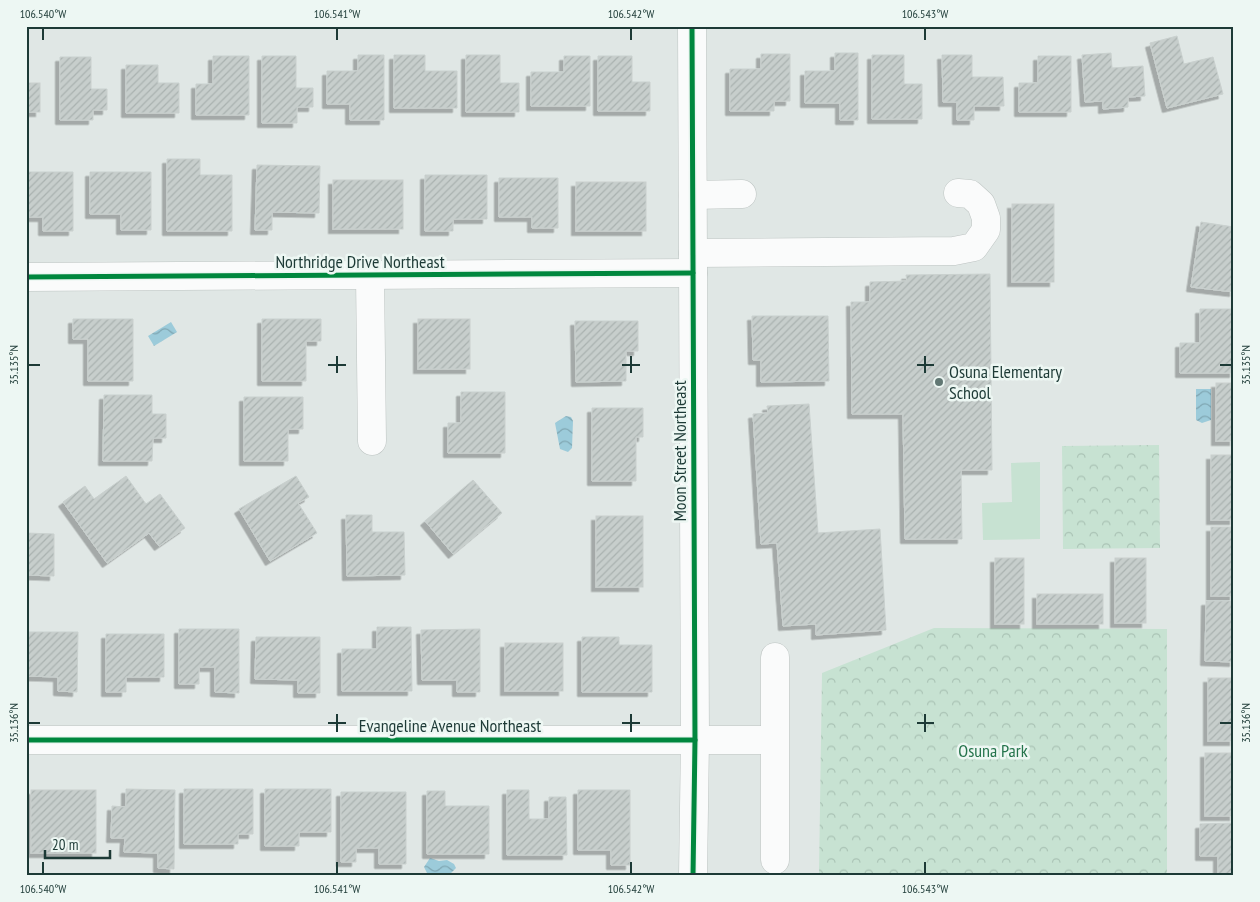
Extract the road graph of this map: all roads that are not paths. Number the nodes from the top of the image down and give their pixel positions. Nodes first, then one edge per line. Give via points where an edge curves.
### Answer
1 (692, 26) edge
2 (958, 193) dead end
3 (742, 194) dead end
4 (693, 195) junction
5 (693, 263) junction
6 (370, 276) junction
7 (26, 277) edge
8 (372, 441) dead end
9 (775, 657) dead end
10 (26, 740) edge
11 (695, 740) junction
12 (774, 740) junction
13 (775, 860) dead end
14 (693, 876) edge

1 - 4 street, Moon Street Northeast
2 - 5 street, Northridge Drive Northeast via 970,194 981,204 986,218 986,230 974,247 954,251
3 - 4 street
4 - 5 street, Moon Street Northeast
5 - 6 street, Northridge Drive Northeast
5 - 11 street, Moon Street Northeast
6 - 7 street, Northridge Drive Northeast
6 - 8 street
9 - 12 street
10 - 11 street, Evangeline Avenue Northeast
11 - 12 street, Evangeline Avenue Northeast
11 - 14 street, Moon Street Northeast
12 - 13 street

